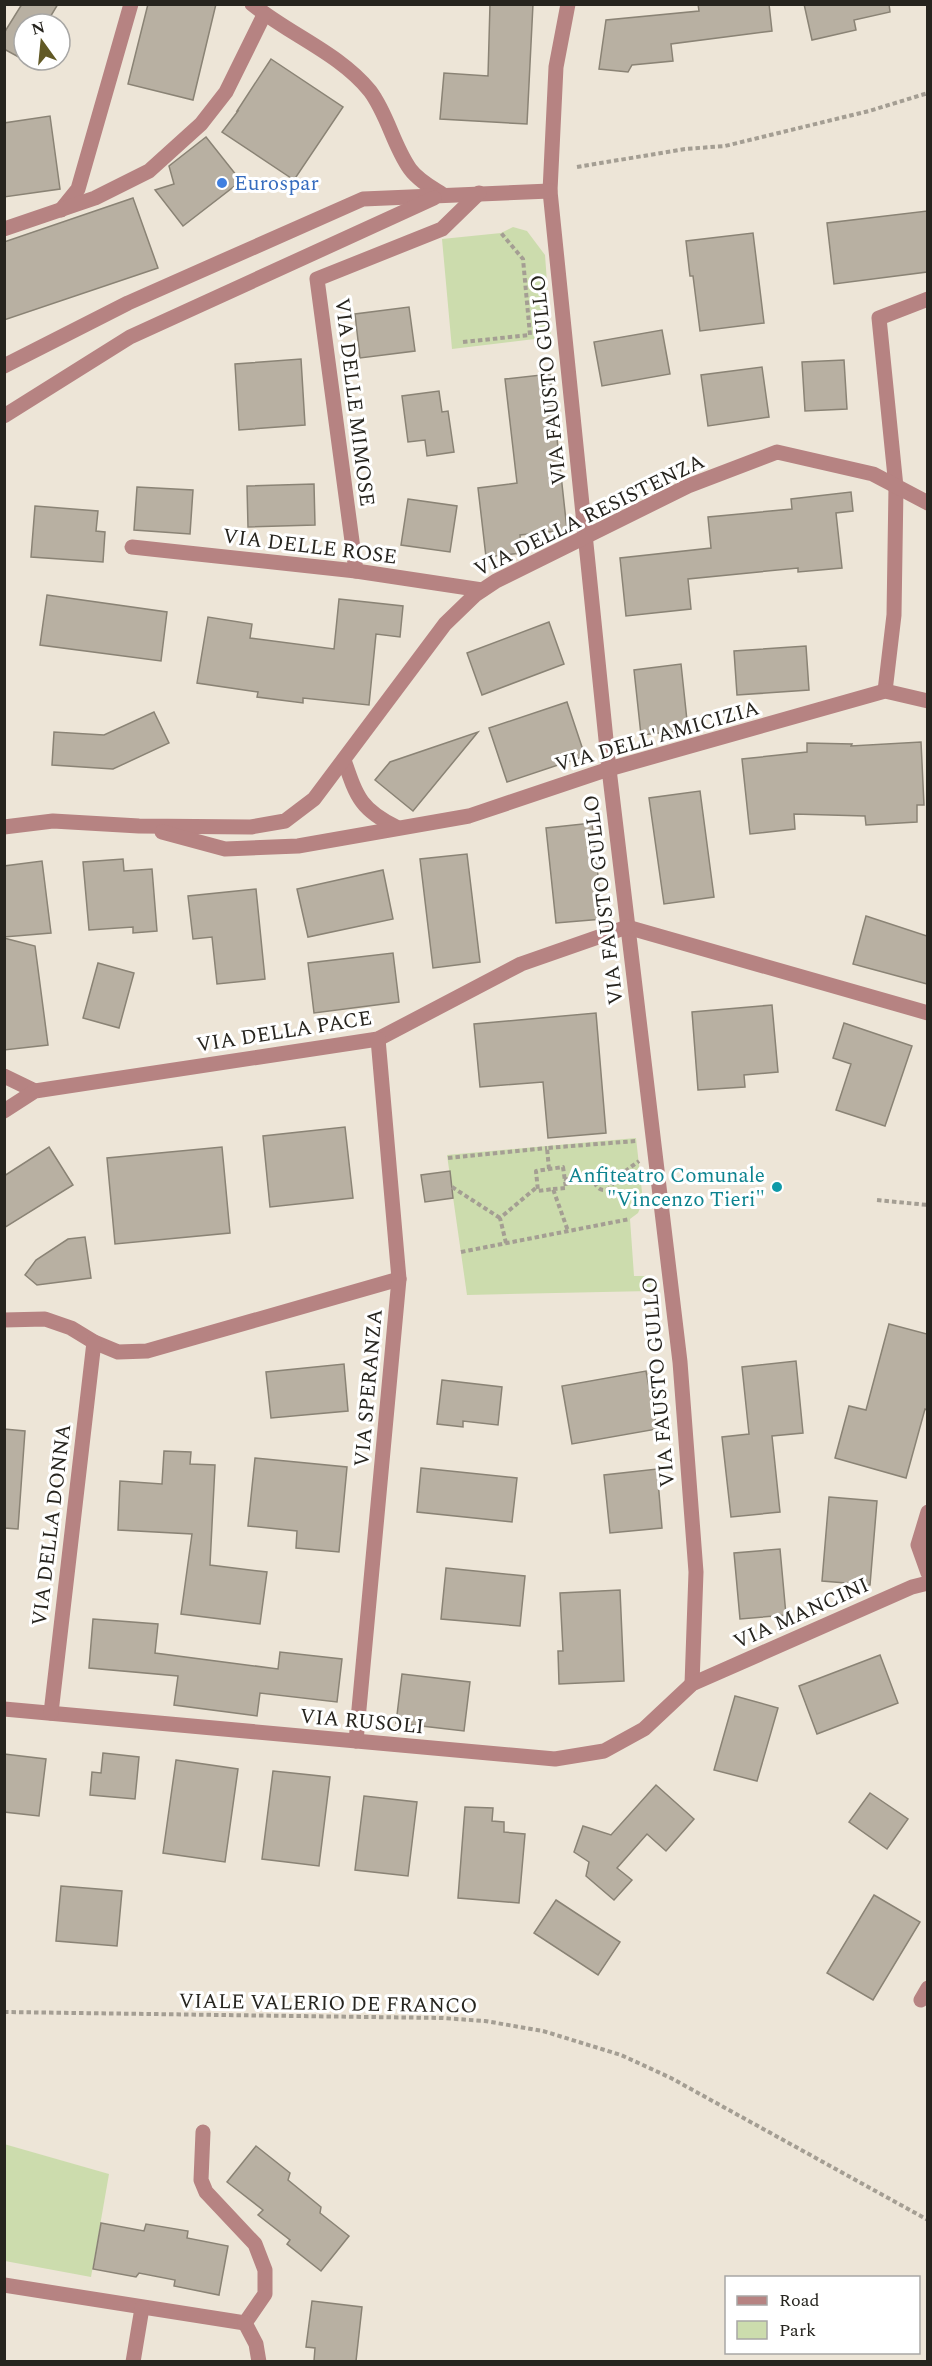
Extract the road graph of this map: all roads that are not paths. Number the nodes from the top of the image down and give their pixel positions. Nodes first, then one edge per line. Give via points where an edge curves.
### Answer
1 (131, 4) edge
2 (252, 4) edge
3 (568, 4) edge
4 (264, 15) junction
5 (550, 191) junction
6 (479, 193) junction
7 (442, 194) junction
8 (59, 212) junction
9 (4, 229) edge
10 (927, 299) edge
11 (4, 366) edge
12 (4, 417) edge
13 (896, 487) junction
14 (927, 503) edge
15 (584, 539) junction
16 (132, 548) dead end
17 (356, 572) junction
18 (483, 590) junction
19 (885, 691) junction
20 (927, 701) edge
21 (344, 760) junction
22 (609, 769) junction
23 (139, 826) junction
24 (4, 827) edge
25 (398, 828) junction
26 (627, 927) junction
27 (927, 1013) edge
28 (378, 1039) junction
29 (4, 1076) edge
30 (35, 1092) junction
31 (4, 1111) edge
32 (399, 1279) junction
33 (4, 1320) edge
34 (94, 1342) junction
35 (927, 1512) edge
36 (927, 1573) edge
37 (927, 1583) edge
38 (692, 1683) junction
39 (4, 1709) edge
40 (51, 1713) junction
41 (356, 1741) junction
42 (203, 2132) dead end
43 (5, 2286) edge
44 (142, 2308) junction
45 (245, 2323) junction
46 (133, 2361) edge
47 (259, 2361) edge

1 - 8 street via 78,189
2 - 4 street
3 - 5 street, VIA FAUSTO GULLO via 556,66
4 - 7 street via 347,68 384,113 410,168
4 - 8 street via 226,92 201,124 149,171
5 - 6 street
5 - 15 street, VIA FAUSTO GULLO
6 - 7 street
6 - 17 street, VIA DELLE MIMOSE via 442,229 317,279
7 - 11 street via 363,199 128,303
7 - 12 street via 130,337
8 - 9 street
10 - 13 street via 879,318
13 - 14 street, VIA DELLA RESISTENZA
13 - 15 street, VIA DELLA RESISTENZA via 873,474 777,452 688,486
13 - 19 street via 894,615
15 - 18 street, VIA DELLA RESISTENZA
15 - 22 street, VIA FAUSTO GULLO
16 - 17 street, VIA DELLE ROSE
17 - 18 street, VIA DELLE ROSE
18 - 21 street, VIA DELLA RESISTENZA via 445,624
19 - 20 street, VIA DELL'AMICIZIA
19 - 22 street, VIA DELL'AMICIZIA
21 - 23 street, VIA DELLA RESISTENZA via 314,799 285,821 251,827
21 - 25 street via 354,792 374,816
22 - 25 street, VIA DELL'AMICIZIA via 469,816
22 - 26 street, VIA FAUSTO GULLO
23 - 24 street, VIA DELLA RESISTENZA via 54,821
23 - 25 street, VIA DELL'AMICIZIA via 225,849 298,846
26 - 27 street
26 - 28 street, VIA DELLA PACE via 521,964
26 - 38 street, VIA FAUSTO GULLO via 680,1362 696,1572
28 - 30 street, VIA DELLA PACE
28 - 32 street, VIA SPERANZA
29 - 30 street
30 - 31 street, VIA DELLA PACE
32 - 34 street via 147,1351 118,1353
32 - 41 street, VIA SPERANZA
33 - 34 street via 45,1319
34 - 40 street, VIA DELLA DONNA
35 - 36 street via 918,1545
37 - 38 street, VIA MANCINI
38 - 41 street, VIA RUSOLI via 644,1729 604,1751 555,1759
39 - 40 street, VIA RUSOLI
40 - 41 street, VIA RUSOLI
42 - 45 street via 201,2180 206,2192 255,2244 265,2270 265,2294
43 - 44 street
44 - 45 street
44 - 46 street
45 - 47 street via 256,2344

